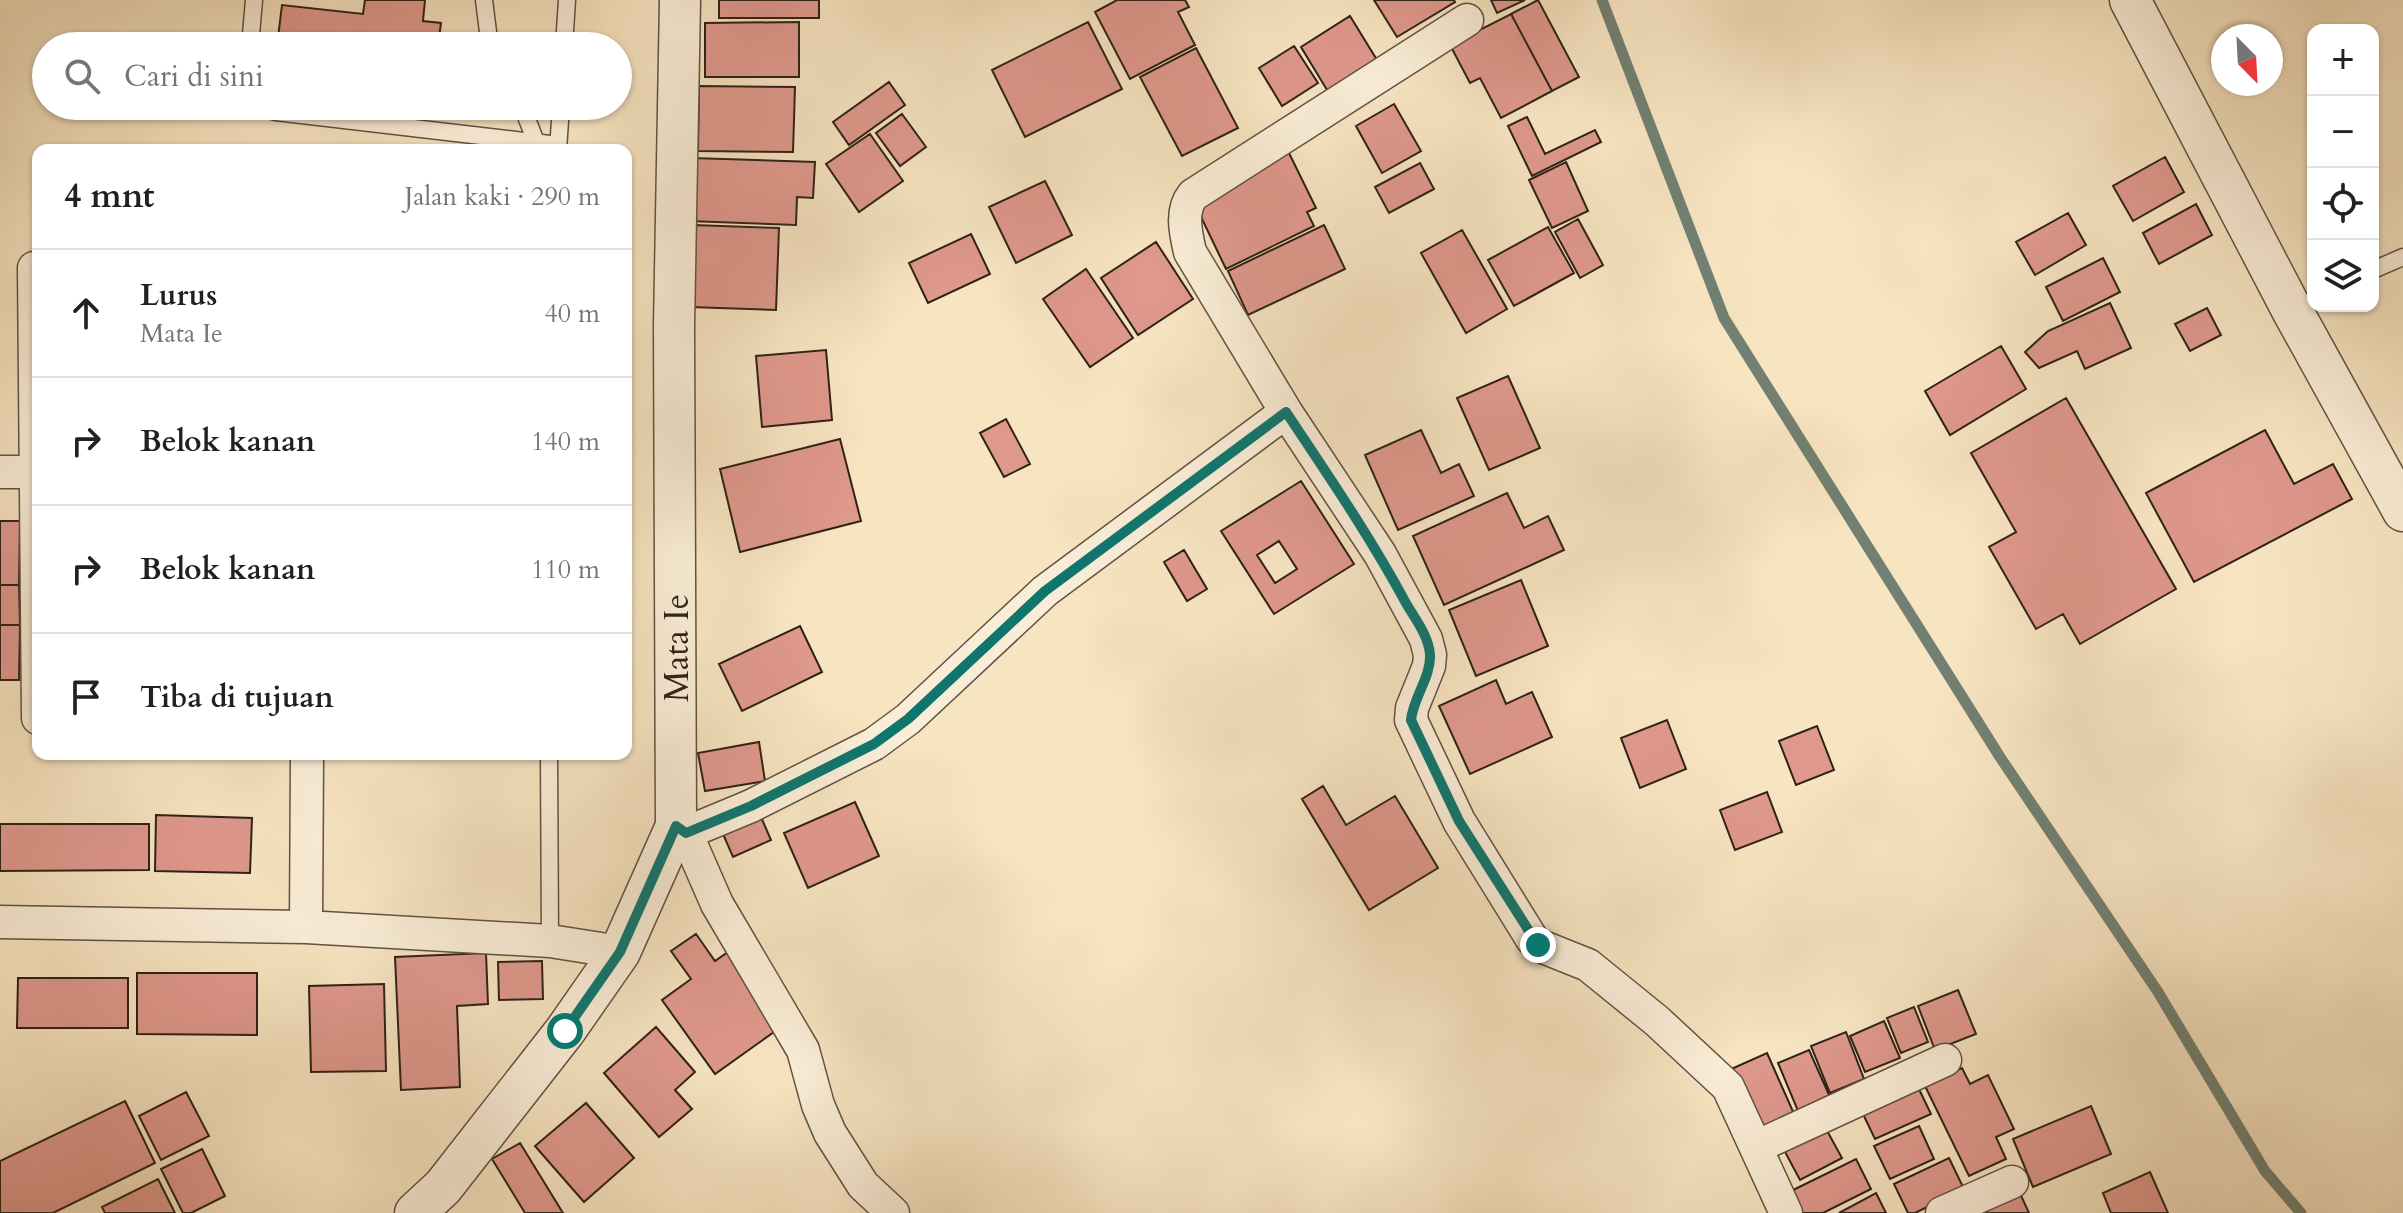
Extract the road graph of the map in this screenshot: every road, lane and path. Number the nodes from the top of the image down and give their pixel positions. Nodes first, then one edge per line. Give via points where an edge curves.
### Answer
1 (254, 0) edge
2 (484, 0) edge
3 (567, 0) edge
4 (680, 0) edge
5 (2130, 0) edge
6 (1467, 20) dead end
7 (251, 32) edge
8 (490, 32) edge
9 (565, 32) edge
10 (345, 120) edge
11 (527, 120) edge
12 (560, 120) edge
13 (536, 142) junction
14 (545, 144) edge
15 (558, 144) edge
16 (2403, 257) edge
17 (2379, 267) edge
18 (1286, 412) junction
19 (0, 472) edge
20 (32, 472) edge
21 (2403, 511) edge
22 (307, 760) edge
23 (549, 760) edge
24 (681, 830) junction
25 (0, 922) edge
26 (306, 927) junction
27 (550, 941) junction
28 (620, 952) junction
29 (1945, 1060) dead end
30 (1756, 1147) junction
31 (2012, 1182) dead end
32 (415, 1213) edge
33 (893, 1213) edge
34 (1786, 1213) edge
35 (1942, 1213) edge

1 - 7 lane
2 - 8 lane
3 - 9 lane
4 - 24 street, Mata Ie via 674,326
5 - 21 street
6 - 18 street via 1188,201 1184,225 1190,252
10 - 13 lane
11 - 13 lane
12 - 15 lane
13 - 14 lane
16 - 17 lane
18 - 24 street via 1045,591 908,719 874,744 751,806
18 - 30 street via 1380,554 1426,639 1429,666 1411,720 1459,821 1532,939 1588,965 1668,1031 1728,1087
19 - 20 street
22 - 26 street
23 - 27 lane
24 - 28 street, Mata Ie
24 - 33 street via 717,904 803,1050 830,1133 863,1185
25 - 26 street
26 - 27 street
27 - 28 street
28 - 32 street, Mata Ie via 443,1187
29 - 30 street
30 - 34 street
31 - 35 street

